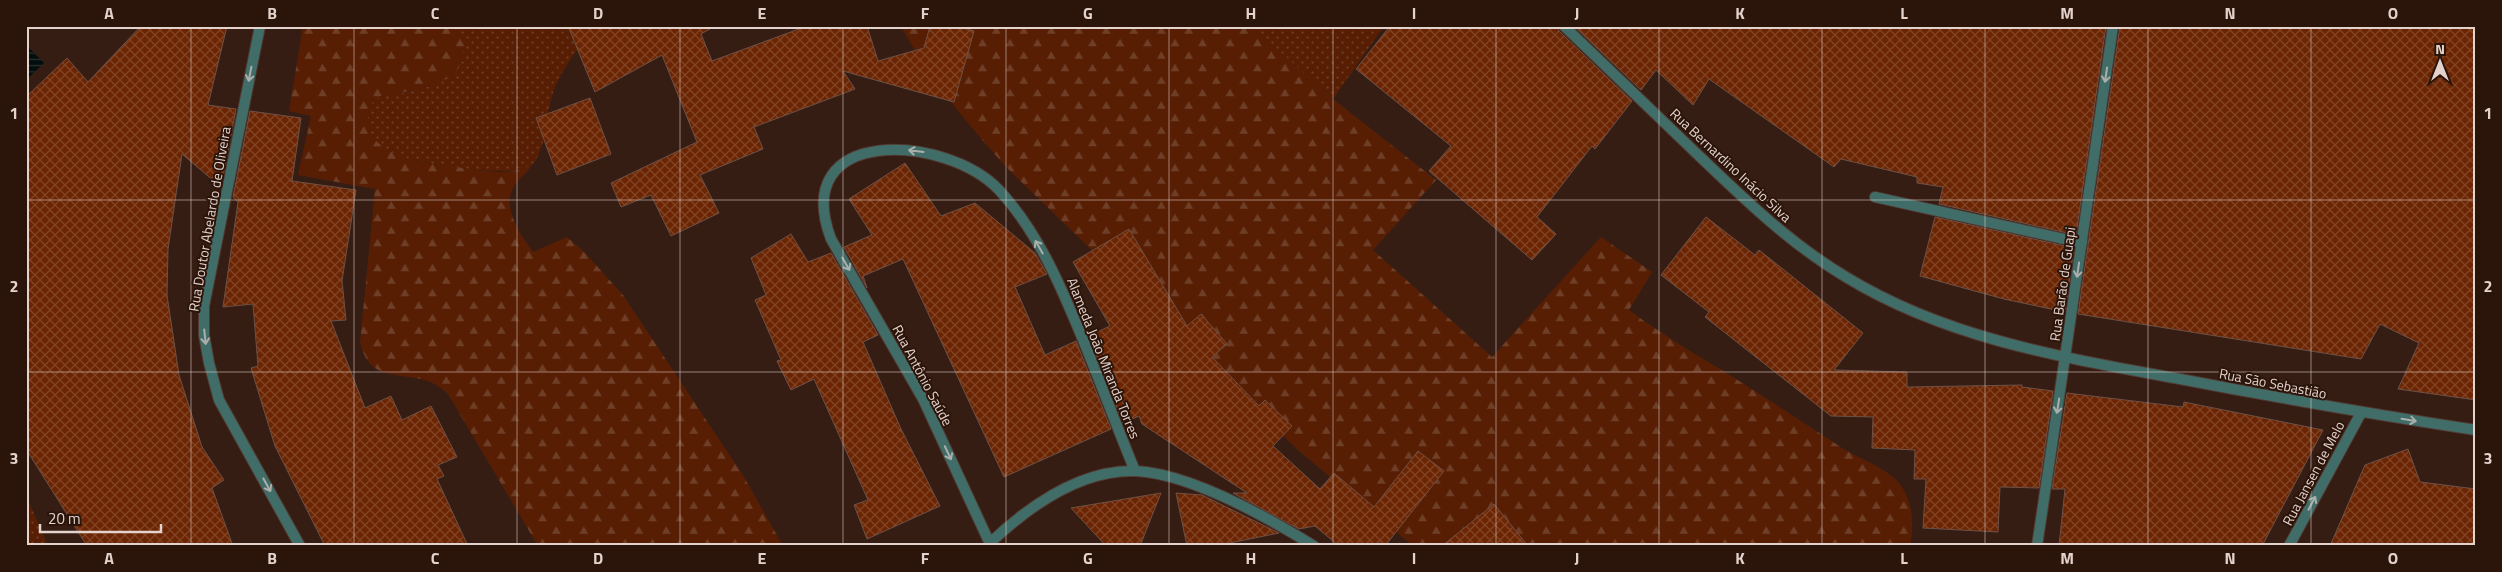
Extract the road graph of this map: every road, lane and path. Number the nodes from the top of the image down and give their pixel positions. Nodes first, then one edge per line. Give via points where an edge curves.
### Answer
1 (260, 26) edge
2 (1564, 26) edge
3 (2113, 26) edge
4 (1875, 197) dead end
5 (824, 221) joint
6 (2082, 243) junction
7 (2065, 358) junction
8 (2361, 413) junction
9 (2476, 430) edge
10 (1135, 471) junction
11 (990, 544) edge
12 (300, 546) edge
13 (1314, 546) edge
14 (2037, 546) edge
15 (2289, 546) edge

1 -> 12 street, Rua Doutor Abelardo de Oliveira via 204,306 204,335 219,400
2 - 7 street, Rua Bernardino Inácio Silva via 1748,203 1810,253 1846,277 1881,296 1951,325 1997,341
3 -> 6 street, Rua Barão de Guapi
4 - 6 street
10 -> 5 street, Alameda João Miranda Torres via 1063,289 1028,229 1000,191 981,174 936,154 913,150 857,156 838,168 826,183
5 -> 11 street, Rua Antônio Saúde via 831,239 923,399
6 -> 7 street, Rua Barão de Guapi
7 - 8 street, Rua São Sebastião
7 -> 14 street, Rua Barão de Guapi
8 -> 9 street, Rua São Sebastião
15 -> 8 street, Rua Jansen de Melo
10 - 11 street via 1104,475 1061,490 1015,520
10 - 13 street via 1194,485

